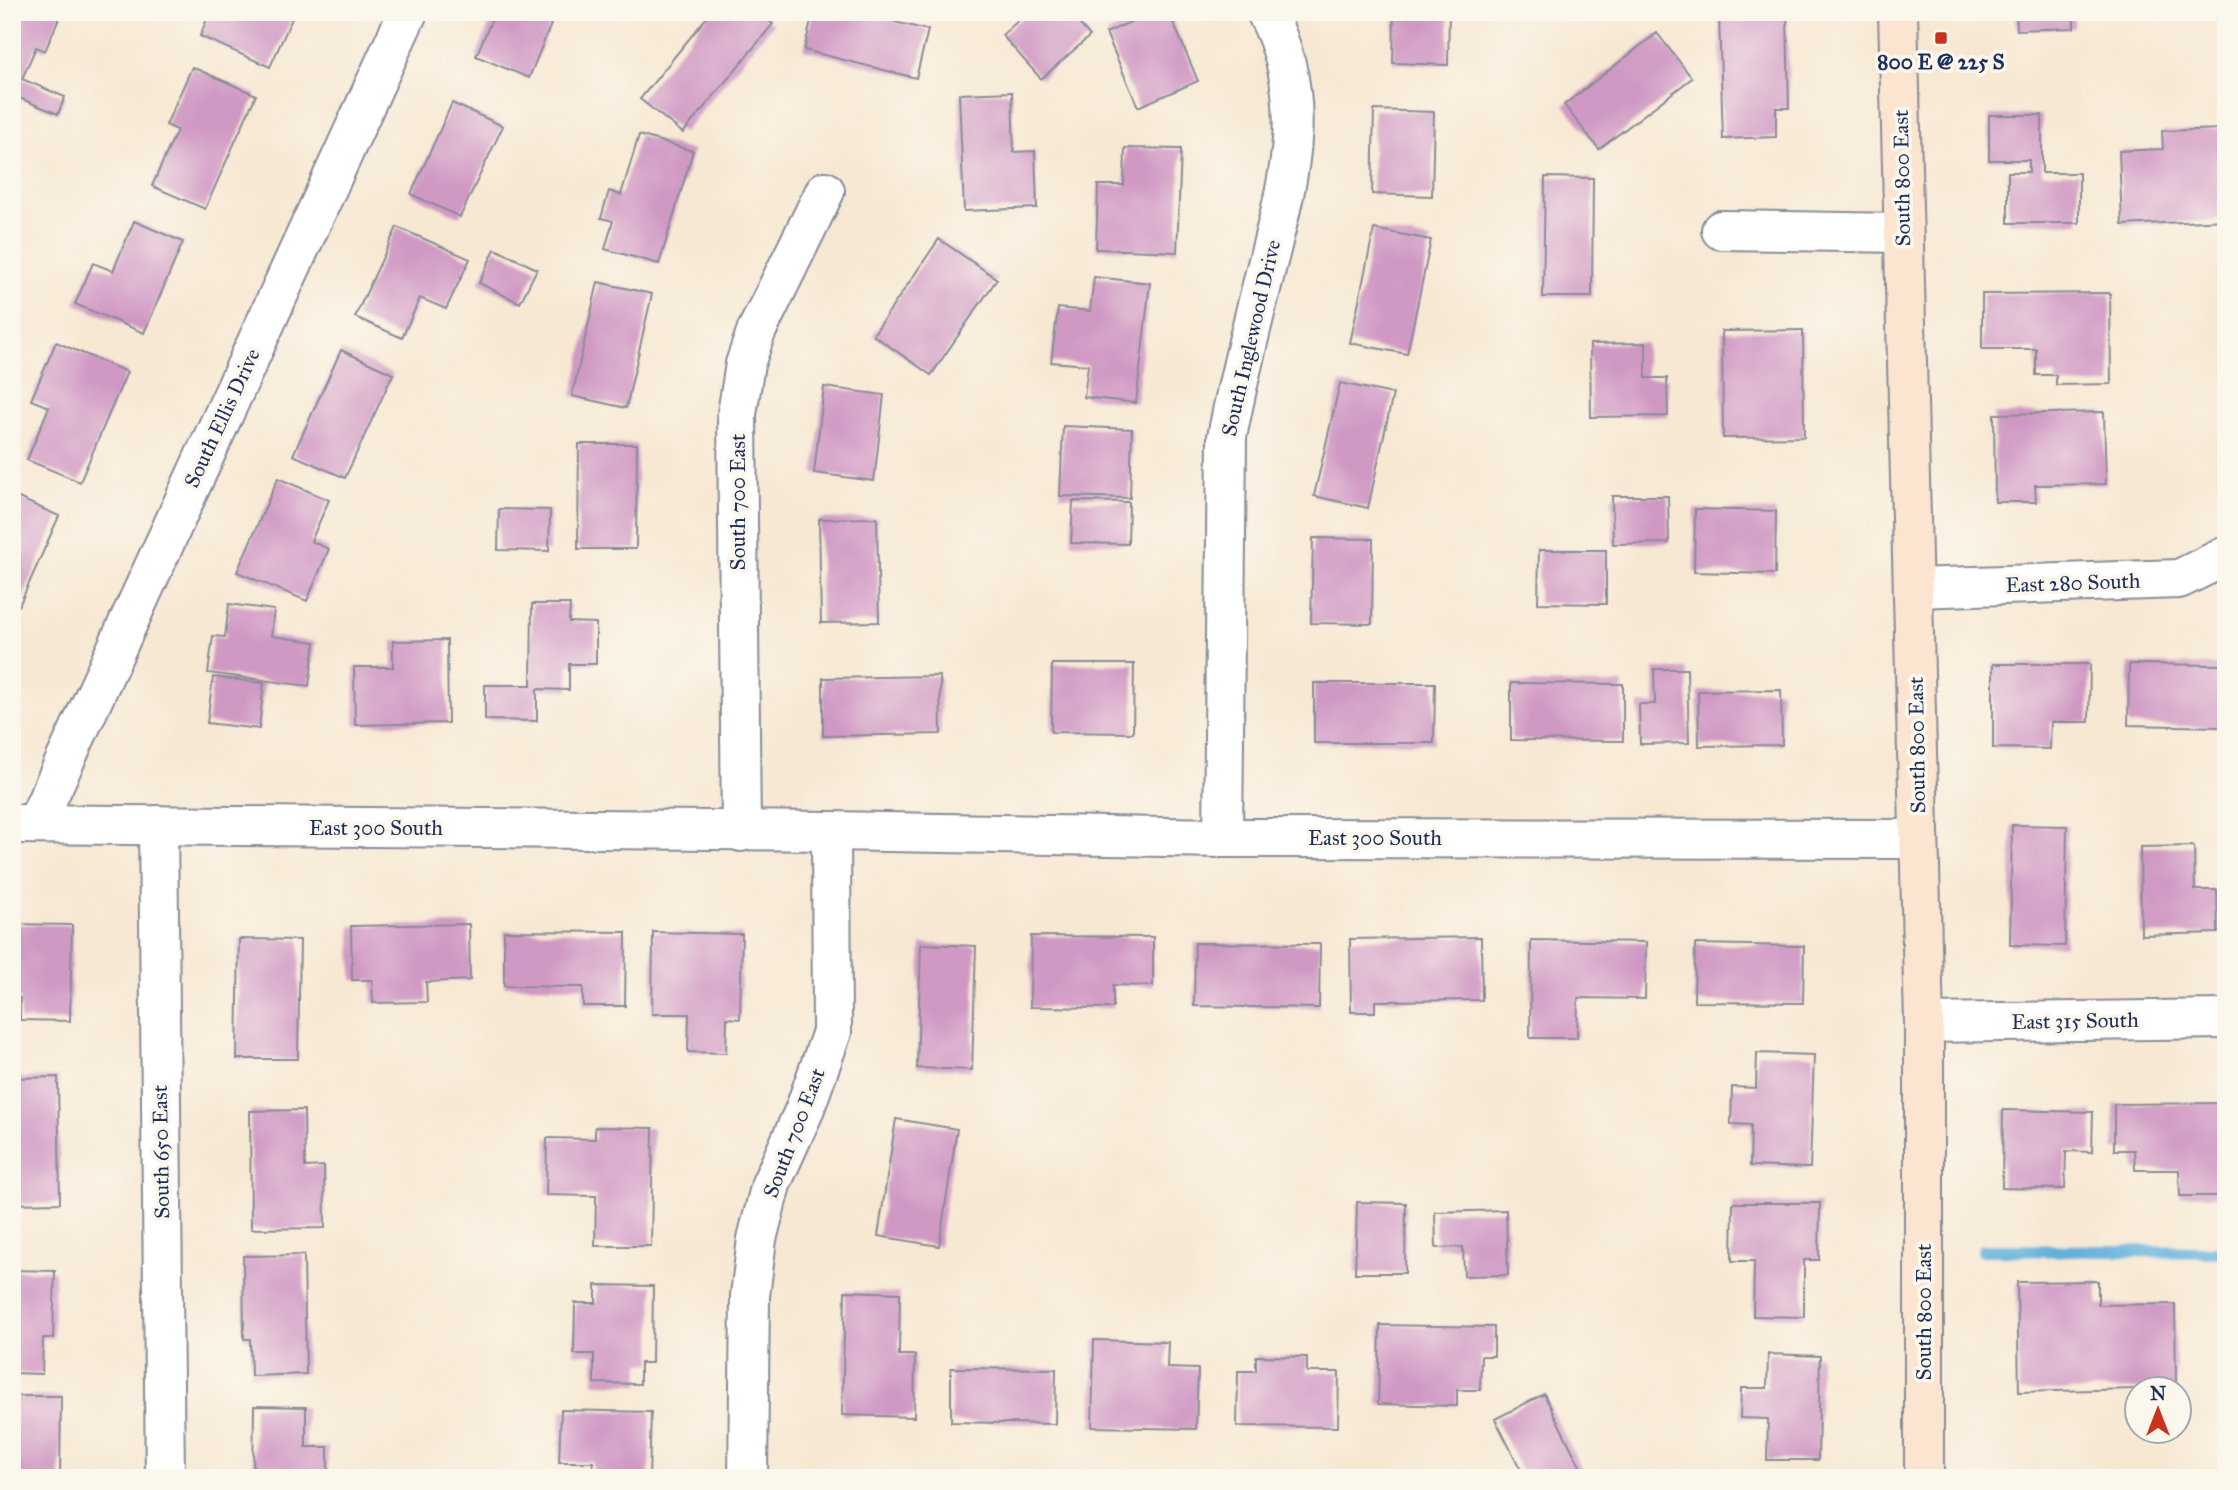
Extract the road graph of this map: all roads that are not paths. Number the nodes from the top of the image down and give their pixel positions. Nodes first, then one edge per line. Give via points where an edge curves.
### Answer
1 (408, 12) edge
2 (1266, 12) edge
3 (1898, 12) edge
4 (825, 191) dead end
5 (1721, 230) dead end
6 (1903, 233) junction
7 (2226, 556) edge
8 (1914, 588) junction
9 (24, 824) edge
10 (158, 825) junction
11 (831, 831) junction
12 (741, 832) junction
13 (1223, 838) junction
14 (1919, 839) junction
15 (2226, 1019) edge
16 (1924, 1023) junction
17 (165, 1478) edge
18 (748, 1478) edge
19 (1924, 1478) edge

1 - 9 street, South Ellis Drive
2 - 13 street, South Inglewood Drive via 1283,52 1293,103 1292,155 1227,437
3 - 6 main road, South 800 East
4 - 12 street, South 700 East via 757,332 745,364 737,414
5 - 6 street
6 - 8 main road, South 800 East
7 - 8 street, East 280 South via 2179,579
8 - 14 main road, South 800 East
9 - 10 street, East 300 South
10 - 12 street, East 300 South
10 - 17 street, South 650 East
11 - 12 street, East 300 South
11 - 13 street, East 300 South
11 - 18 street, South 700 East via 832,1032 771,1184 757,1239 750,1296
13 - 14 street, East 300 South
14 - 16 main road, South 800 East
15 - 16 street, East 315 South
16 - 19 main road, South 800 East

